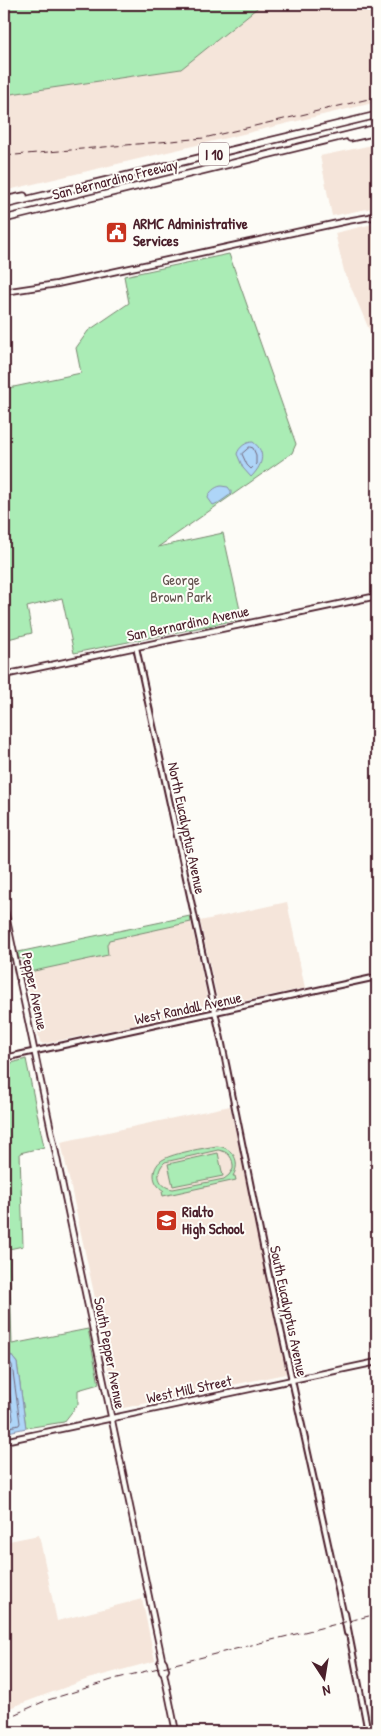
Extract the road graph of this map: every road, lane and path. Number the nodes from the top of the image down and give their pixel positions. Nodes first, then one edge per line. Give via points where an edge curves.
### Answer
1 (377, 115) edge
2 (377, 128) edge
3 (377, 132) edge
4 (319, 142) junction
5 (66, 190) junction
6 (4, 200) edge
7 (4, 205) edge
8 (377, 213) edge
9 (370, 217) junction
10 (377, 218) edge
11 (4, 220) edge
12 (4, 292) edge
13 (377, 596) edge
14 (136, 647) junction
15 (4, 675) edge
16 (4, 906) edge
17 (377, 978) edge
18 (215, 1014) junction
19 (35, 1052) junction
20 (4, 1058) edge
21 (377, 1362) edge
22 (292, 1380) junction
23 (110, 1418) junction
24 (4, 1441) edge
25 (176, 1732) edge
26 (368, 1732) edge

1 - 5 highway, San Bernardino Freeway / I 10
2 - 4 highway, San Bernardino Freeway / I 10
3 - 4 highway
4 - 11 highway, San Bernardino Freeway / I 10
5 - 6 highway
5 - 7 highway, San Bernardino Freeway / I 10
8 - 9 main road
9 - 10 main road
9 - 12 main road via 57,284
13 - 14 main road, San Bernardino Avenue
14 - 15 main road, San Bernardino Avenue
14 - 18 street, North Eucalyptus Avenue
16 - 19 main road, Pepper Avenue
17 - 18 street, West Randall Avenue
18 - 19 street, West Randall Avenue
18 - 22 street, South Eucalyptus Avenue
19 - 20 street, West Randall Avenue
19 - 23 main road, South Pepper Avenue
21 - 22 main road, West Mill Street
22 - 23 main road, West Mill Street
22 - 26 street, South Eucalyptus Avenue
23 - 24 main road, West Mill Street
23 - 25 main road, South Pepper Avenue

